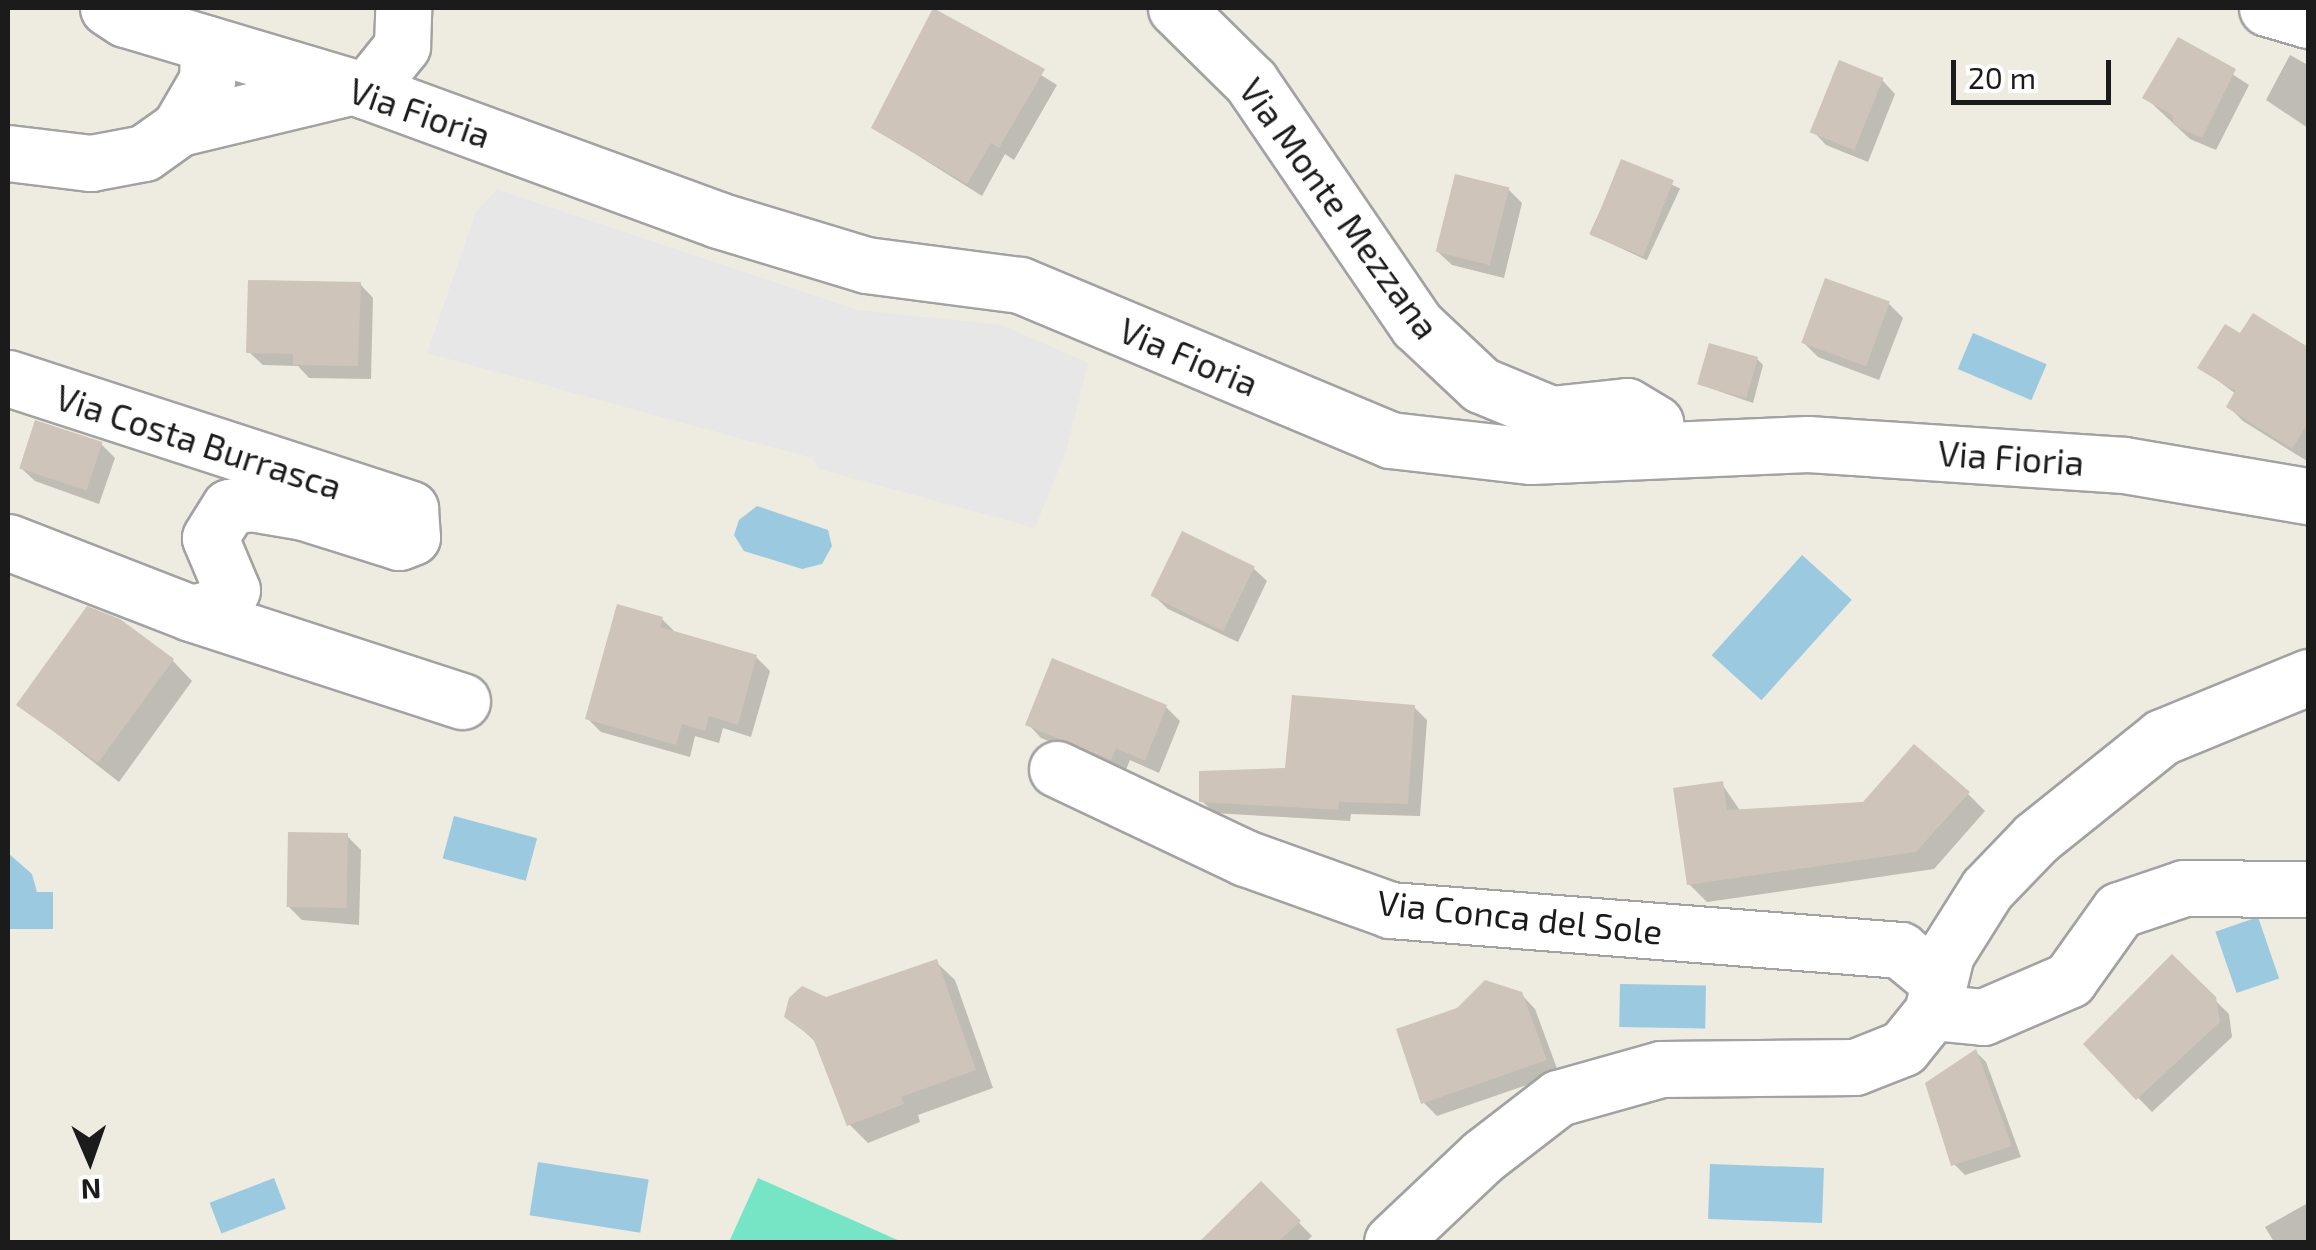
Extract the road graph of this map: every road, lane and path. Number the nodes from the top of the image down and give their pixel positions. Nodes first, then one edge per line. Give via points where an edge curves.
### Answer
1 (108, 8) edge
2 (403, 8) edge
3 (1176, 8) edge
4 (2267, 8) edge
5 (2308, 20) edge
6 (208, 44) junction
7 (359, 89) junction
8 (179, 128) junction
9 (8, 154) edge
10 (8, 378) edge
11 (1656, 450) junction
12 (2308, 496) edge
13 (8, 542) edge
14 (190, 612) junction
15 (2308, 677) edge
16 (462, 702) dead end
17 (1057, 769) dead end
18 (2308, 889) edge
19 (1935, 997) junction
20 (1392, 1242) edge

1 - 6 street, Via Fioria
2 - 7 street via 402,46
3 - 11 street, Via Monte Mezzana via 1251,82 1417,326 1482,385 1521,406 1579,415 1627,406 1644,413 1655,423
4 - 5 street
6 - 7 street, Via Fioria
6 - 8 street via 206,80
7 - 8 street
7 - 11 street, Via Fioria via 718,220 866,265 1020,285 1390,440 1532,456
8 - 9 street via 144,154 91,163
10 - 14 street, Via Costa Burrasca via 410,509 412,537 381,540 302,512 228,506 210,538 232,590 212,608
11 - 12 street, Via Fioria via 1808,444 2124,464
13 - 14 street
14 - 16 street
15 - 19 street via 2162,737 2036,838 1987,889 1946,954
17 - 19 street, Via Conca del Sole via 1245,858 1390,910 1900,950
18 - 19 street via 2184,888 2120,910 2069,980 1983,1017
19 - 20 street via 1903,1048 1855,1067 1662,1070 1558,1098 1483,1156

